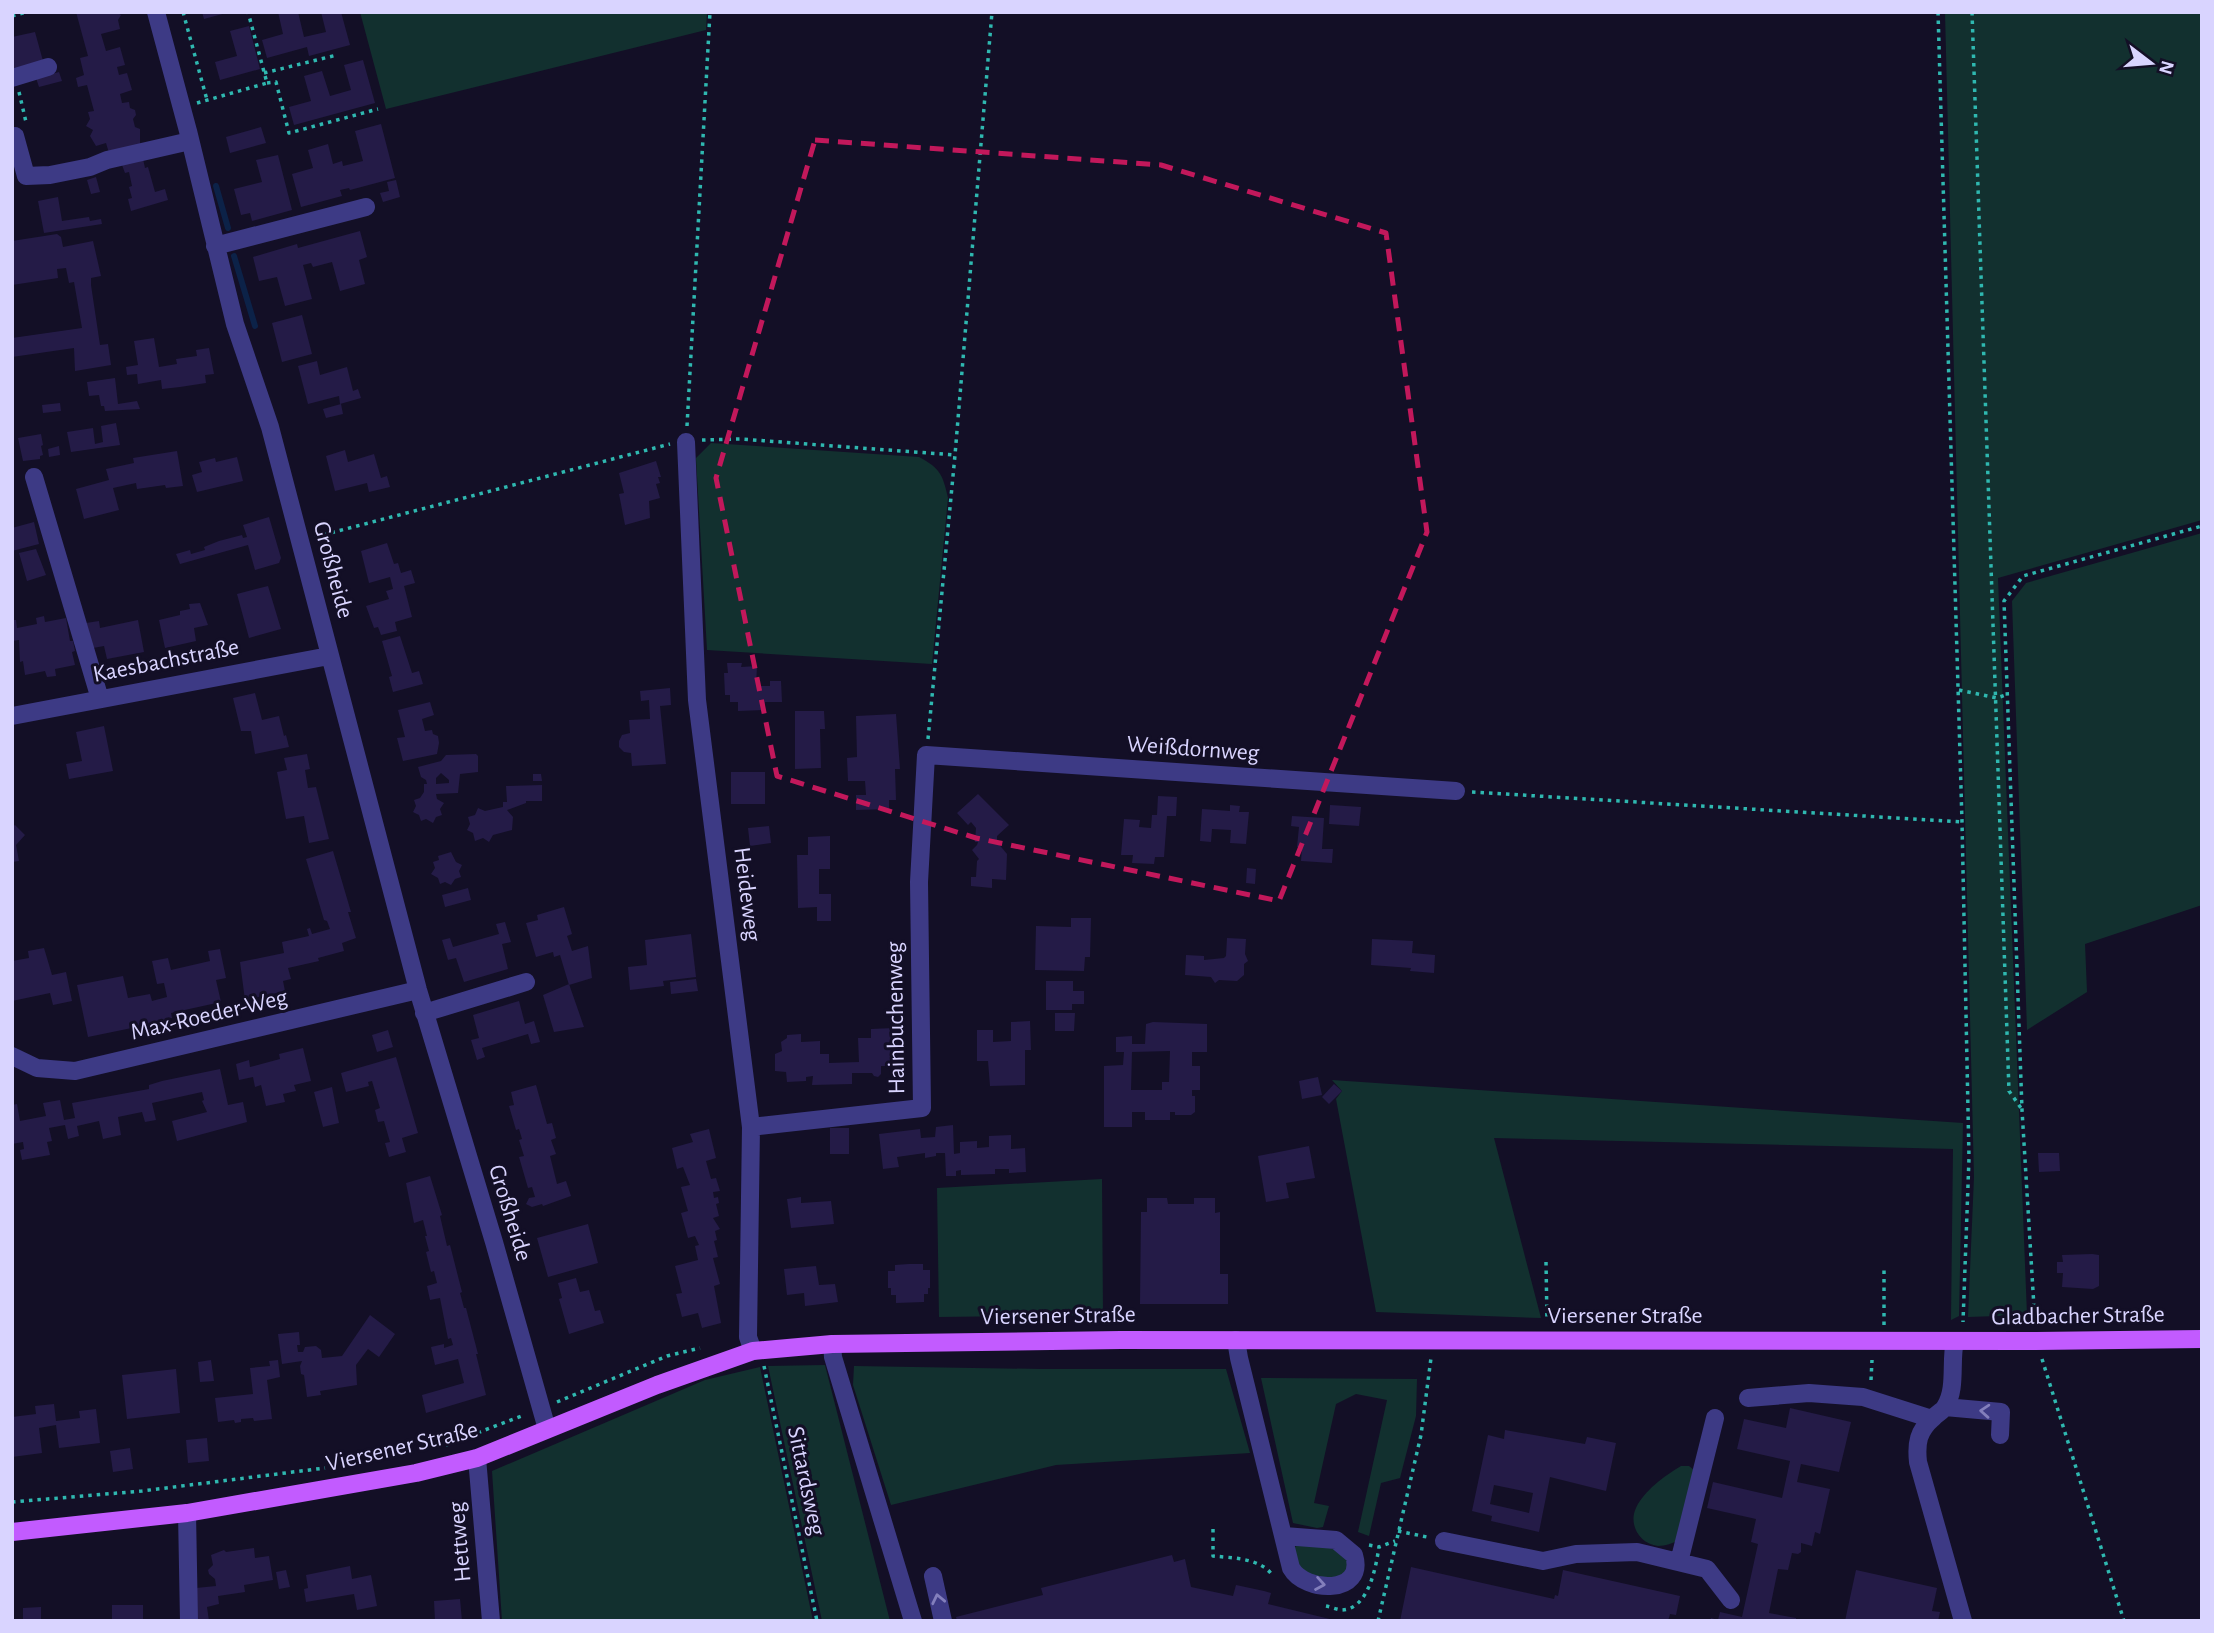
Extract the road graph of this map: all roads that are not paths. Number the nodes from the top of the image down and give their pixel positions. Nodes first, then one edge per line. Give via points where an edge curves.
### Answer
1 (156, 12) edge
2 (48, 67) dead end
3 (14, 77) edge
4 (15, 136) road end
5 (190, 141) junction
6 (366, 207) dead end
7 (215, 246) junction
8 (686, 442) road end
9 (34, 477) dead end
10 (329, 656) junction
11 (100, 699) junction
12 (12, 716) edge
13 (926, 755) joint
14 (1456, 791) road end
15 (526, 982) dead end
16 (418, 990) junction
17 (424, 1013) junction
18 (12, 1056) edge
19 (751, 1126) junction
20 (1955, 1333) junction
21 (2202, 1339) edge
22 (1236, 1340) junction
23 (832, 1344) junction
24 (753, 1351) junction
25 (1748, 1398) dead end
26 (1938, 1413) junction
27 (1715, 1419) dead end
28 (547, 1429) junction
29 (2000, 1435) dead end
30 (477, 1458) junction
31 (187, 1513) junction
32 (12, 1532) edge
33 (1283, 1536) dead end
34 (1444, 1541) road end
35 (1679, 1562) junction
36 (933, 1576) dead end
37 (1731, 1600) dead end
38 (189, 1621) edge
39 (491, 1621) edge
40 (913, 1621) edge
41 (943, 1621) edge
42 (1963, 1621) edge

1 - 5 street, Großheide
2 - 3 street
4 - 5 street via 26,176 90,167
5 - 7 street, Großheide
6 - 7 street
7 - 10 street, Großheide via 235,324 270,427
8 - 19 street, Heideweg via 697,700
9 - 11 street
10 - 11 street, Kaesbachstraße
10 - 16 street, Großheide
11 - 12 street, Kaesbachstraße
13 - 14 street, Weißdornweg
13 - 19 street, Hainbuchenweg via 919,882 922,1108
15 - 17 street
16 - 17 street, Großheide
16 - 18 street, Max-Roeder-Weg via 75,1071 37,1068
17 - 28 street, Großheide
19 - 24 street, Heideweg via 748,1337
20 - 21 main road, Gladbacher Straße via 2036,1341
20 - 22 main road, Viersener Straße
20 - 26 street via 1952,1388
22 - 23 main road, Viersener Straße
22 - 33 street
23 - 24 main road, Viersener Straße
23 - 40 street
24 - 28 main road, Viersener Straße
25 - 26 street via 1809,1392
29 -> 26 street via 2001,1412
26 - 42 street via 1920,1433 1916,1446
27 - 35 street
28 - 30 main road, Viersener Straße
30 - 31 main road, Viersener Straße via 371,1482
30 - 39 street, Hettweg
31 - 32 main road, Viersener Straße
31 - 38 street
34 - 35 street via 1543,1561 1576,1554 1637,1552
35 - 37 street via 1707,1569
41 -> 36 street

